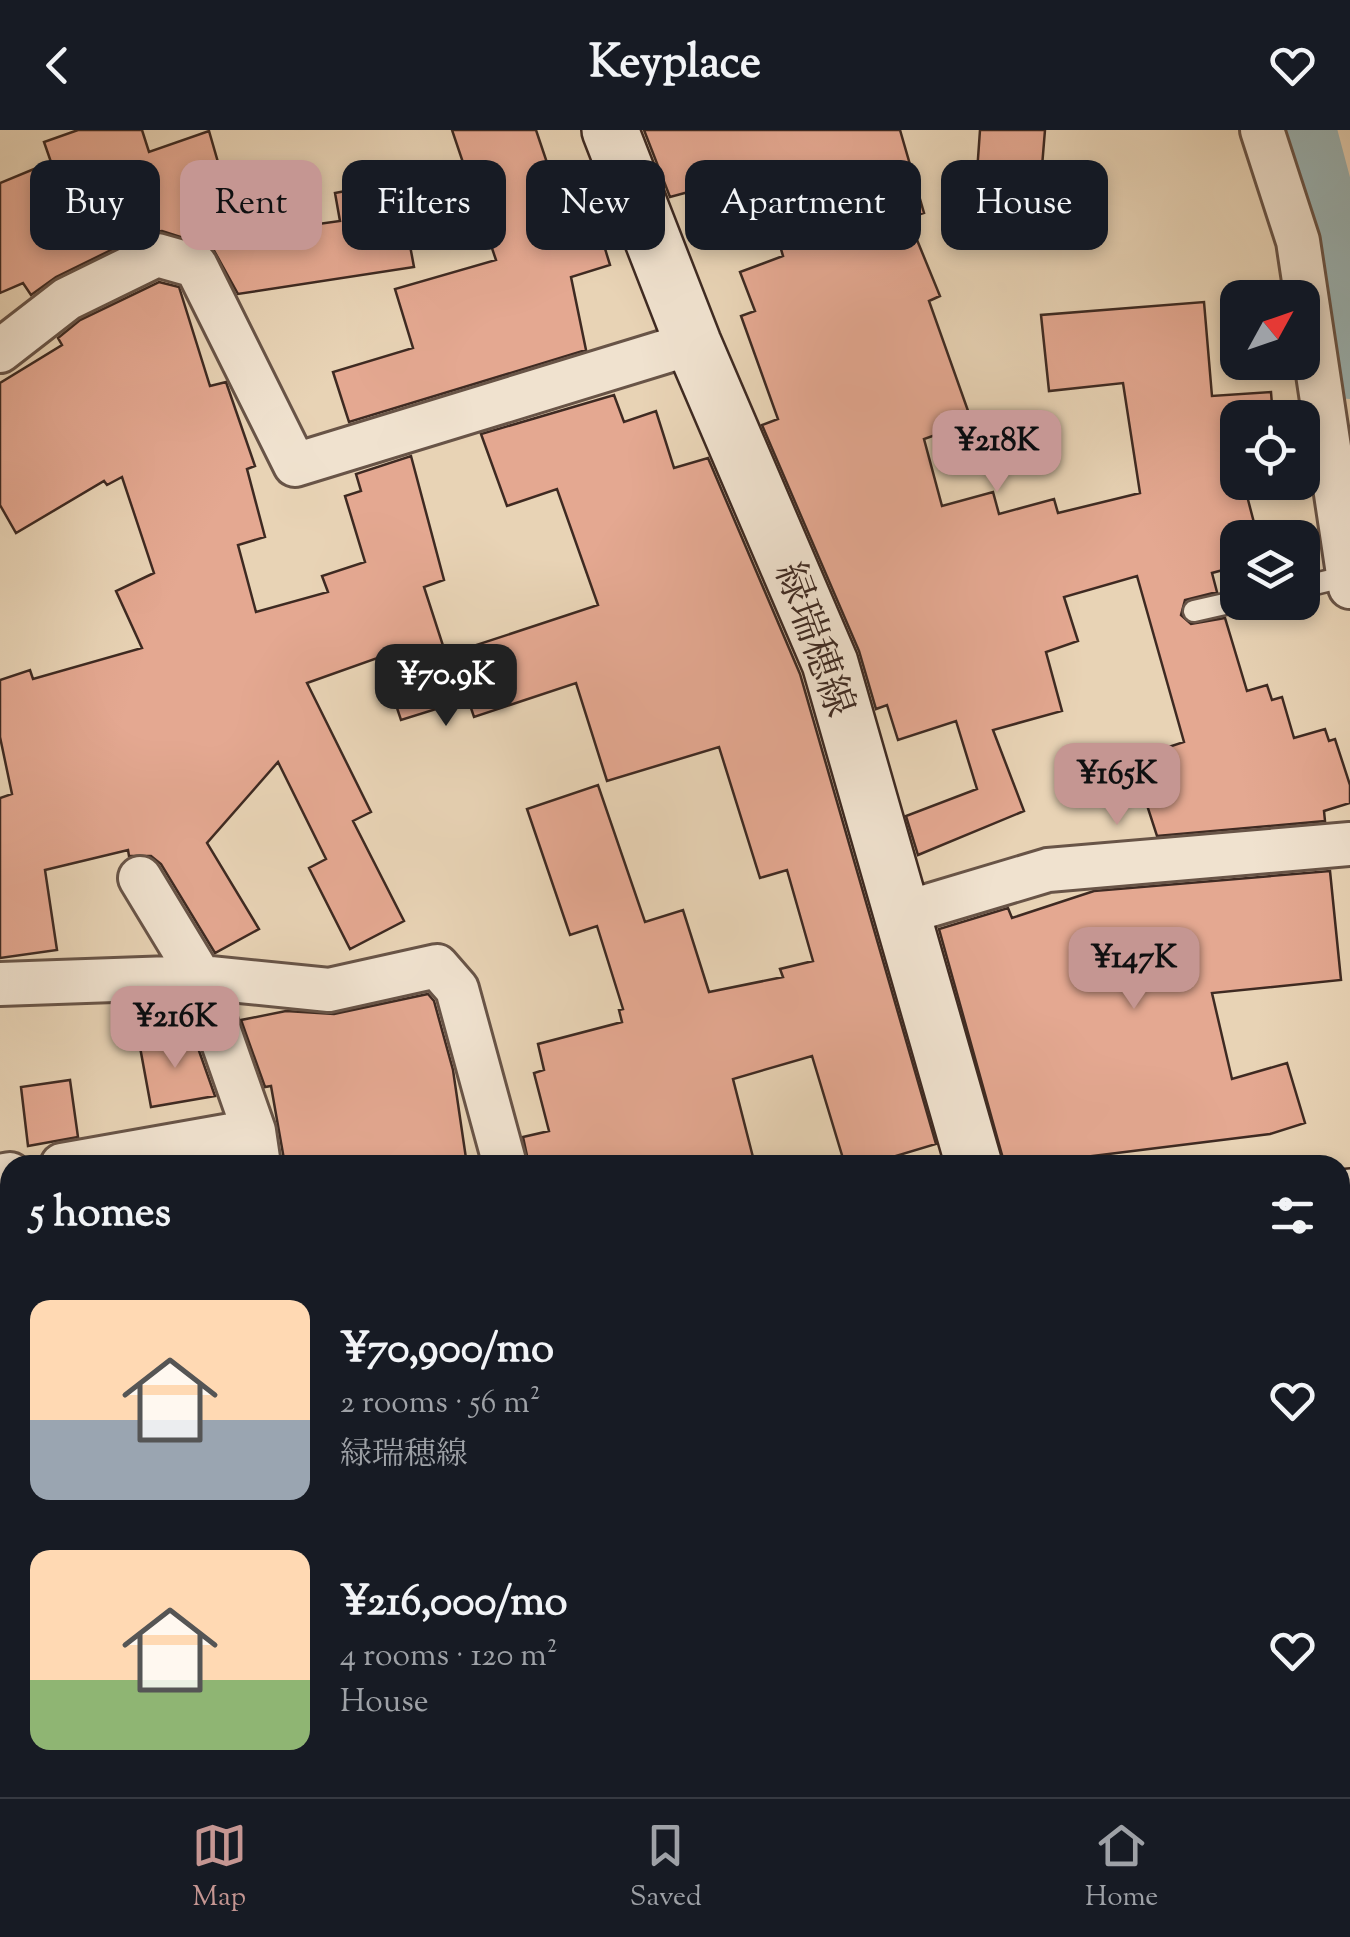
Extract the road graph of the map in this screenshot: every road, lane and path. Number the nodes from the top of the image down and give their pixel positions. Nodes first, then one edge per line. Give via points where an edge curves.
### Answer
1 (610, 130) edge
2 (1262, 130) edge
3 (693, 343) junction
4 (0, 351) edge
5 (1349, 581) edge
6 (1320, 584) edge
7 (1220, 605) edge
8 (1194, 611) dead end
9 (1350, 844) edge
10 (140, 878) dead end
11 (904, 914) junction
12 (200, 977) junction
13 (0, 984) edge
14 (257, 1148) edge
15 (177, 1155) edge
16 (502, 1155) edge
17 (971, 1155) edge

1 - 3 main road, 緑瑞穂線
2 - 5 street via 1298,241
3 - 4 street via 296,465 196,266 157,255 67,299
3 - 11 main road, 緑瑞穂線 via 830,663
5 - 6 lane
7 - 8 lane
9 - 11 street via 1048,870
10 - 12 street
11 - 17 main road, 緑瑞穂線
12 - 13 street
12 - 14 street
12 - 16 street via 329,990 437,966 457,989
14 - 15 street

